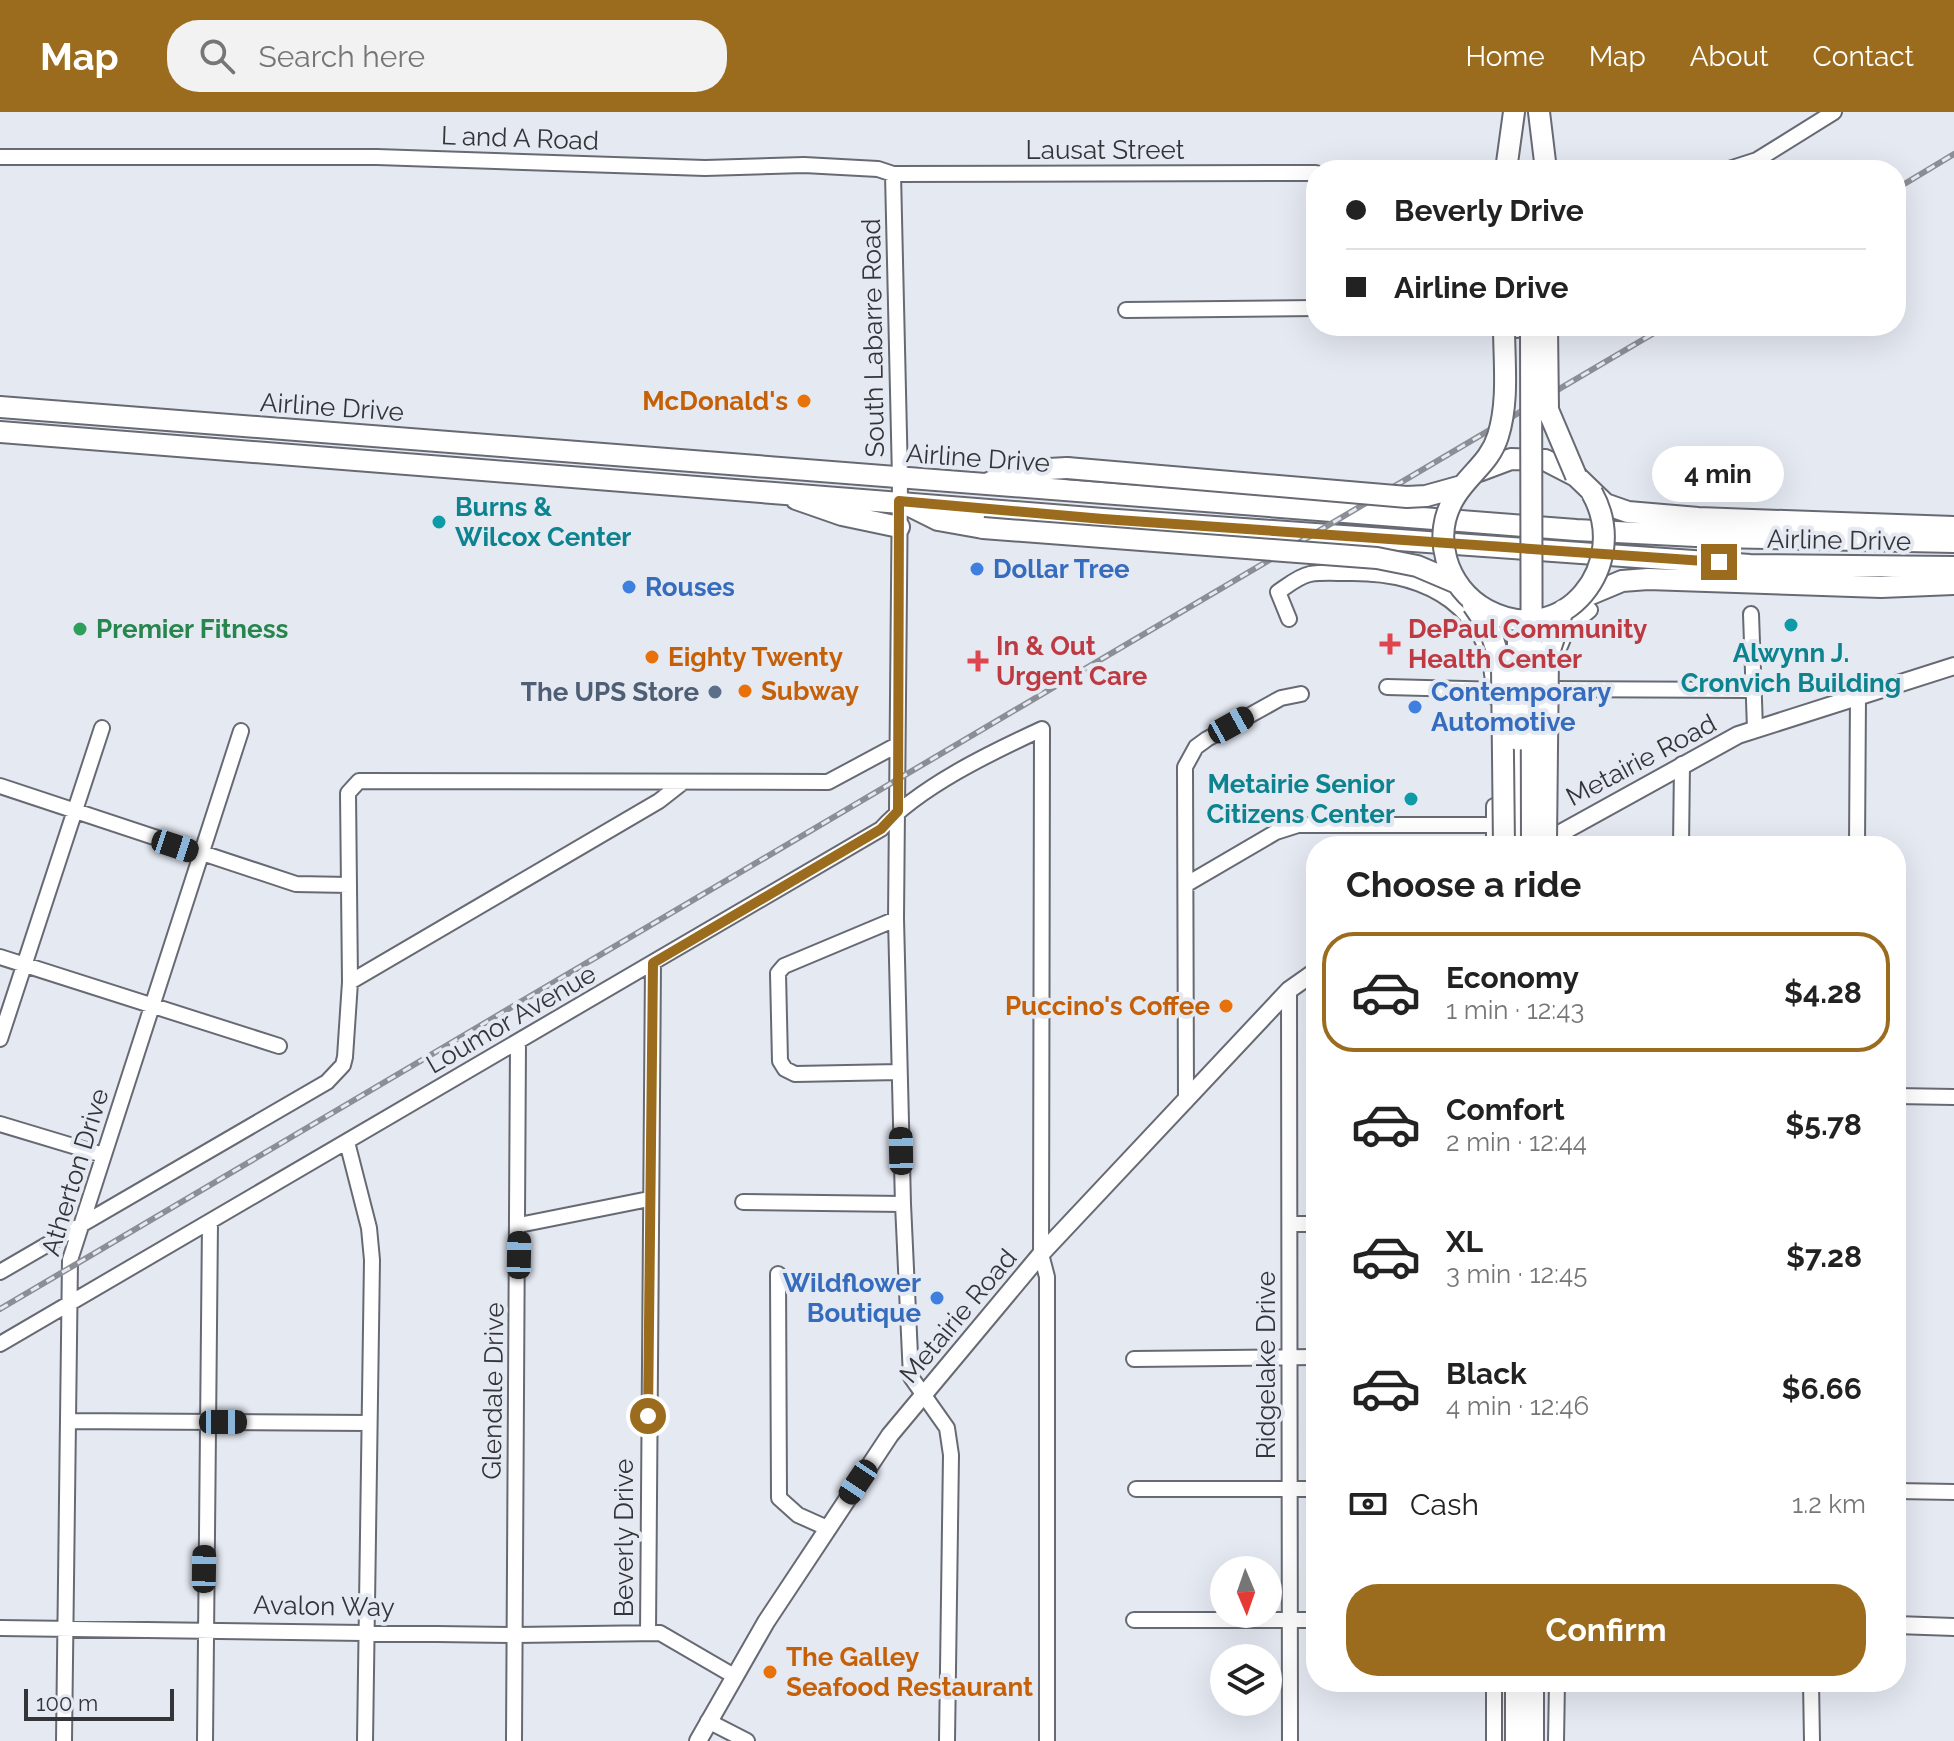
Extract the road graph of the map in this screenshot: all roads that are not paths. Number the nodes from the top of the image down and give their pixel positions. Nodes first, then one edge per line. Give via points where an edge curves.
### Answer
1 (1516, 112) edge
2 (1533, 112) edge
3 (1539, 112) edge
4 (1834, 112) edge
5 (0, 157) edge
6 (1508, 160) edge
7 (1518, 160) edge
8 (1532, 160) edge
9 (1545, 160) edge
10 (1757, 160) edge
11 (1306, 173) edge
12 (893, 174) junction
13 (1306, 308) edge
14 (1126, 310) dead end
15 (1504, 336) edge
16 (1517, 336) edge
17 (1531, 336) edge
18 (1547, 336) edge
19 (0, 407) edge
20 (247, 427) junction
21 (0, 432) edge
22 (245, 452) junction
23 (660, 459) junction
24 (1479, 471) junction
25 (1576, 476) junction
26 (585, 477) junction
27 (900, 478) junction
28 (987, 484) junction
29 (1462, 486) junction
30 (782, 492) junction
31 (1592, 493) junction
32 (899, 501) junction
33 (899, 527) junction
34 (1954, 527) edge
35 (1954, 542) edge
36 (1954, 567) edge
37 (1954, 584) edge
38 (1461, 589) junction
39 (1577, 606) junction
40 (1751, 614) dead end
41 (1289, 619) dead end
42 (1954, 666) edge
43 (1907, 680) junction
44 (1954, 681) edge
45 (1387, 687) dead end
46 (1555, 689) junction
47 (1494, 690) junction
48 (1752, 690) junction
49 (1301, 694) dead end
50 (1858, 696) junction
51 (102, 728) dead end
52 (1755, 729) junction
53 (241, 731) dead end
54 (897, 745) junction
55 (1682, 764) junction
56 (682, 783) junction
57 (0, 786) edge
58 (898, 811) junction
59 (72, 813) junction
60 (1494, 825) junction
61 (1494, 836) edge
62 (1504, 836) edge
63 (1519, 836) edge
64 (1535, 836) edge
65 (1552, 836) edge
66 (1552, 836) edge
67 (1562, 836) edge
68 (1681, 836) edge
69 (1857, 836) edge
70 (201, 855) junction
71 (1187, 884) junction
72 (349, 885) junction
73 (896, 919) junction
74 (0, 957) edge
75 (653, 963) junction
76 (22, 964) junction
77 (1306, 978) edge
78 (350, 982) junction
79 (1289, 990) junction
80 (152, 1006) junction
81 (0, 1039) edge
82 (518, 1042) junction
83 (279, 1046) dead end
84 (899, 1072) junction
85 (1906, 1096) edge
86 (1954, 1097) edge
87 (1186, 1101) junction
88 (0, 1124) edge
89 (347, 1142) junction
90 (103, 1155) junction
91 (649, 1199) junction
92 (743, 1202) dead end
93 (903, 1204) junction
94 (210, 1222) junction
95 (83, 1223) junction
96 (1291, 1224) junction
97 (1306, 1224) edge
98 (519, 1225) junction
99 (1041, 1254) junction
100 (0, 1272) edge
101 (778, 1274) dead end
102 (68, 1302) junction
103 (0, 1344) edge
104 (1289, 1357) junction
105 (1306, 1357) edge
106 (1134, 1359) dead end
107 (923, 1396) junction
108 (68, 1421) junction
109 (206, 1422) junction
110 (369, 1423) junction
111 (1136, 1489) dead end
112 (1289, 1489) junction
113 (1306, 1489) edge
114 (1906, 1491) edge
115 (1954, 1492) edge
116 (827, 1528) junction
117 (1134, 1620) dead end
118 (1306, 1620) edge
119 (1289, 1621) junction
120 (1906, 1625) edge
121 (1954, 1627) edge
122 (0, 1628) edge
123 (64, 1628) junction
124 (203, 1628) junction
125 (364, 1631) junction
126 (648, 1633) junction
127 (516, 1635) junction
128 (734, 1676) junction
129 (1494, 1692) edge
130 (1516, 1692) edge
131 (1533, 1692) edge
132 (1557, 1692) edge
133 (1811, 1692) edge
134 (1516, 1706) junction
135 (708, 1721) junction
136 (64, 1741) edge
137 (205, 1741) edge
138 (365, 1741) edge
139 (514, 1741) edge
140 (698, 1741) edge
141 (747, 1741) edge
142 (947, 1741) edge
143 (1047, 1741) edge
144 (1290, 1741) edge
145 (1494, 1741) edge
146 (1516, 1741) edge
147 (1524, 1741) edge
148 (1533, 1741) edge
149 (1556, 1741) edge
150 (1812, 1741) edge

1 - 6 highway
1 - 7 highway
2 - 8 highway
3 - 9 highway
4 - 10 street
5 - 12 street, L and A Road via 804,165
11 - 12 street, Lausat Street
12 - 27 street, South Labarre Road
13 - 14 street
15 - 24 highway, bridge via 1502,420 1493,450
16 - 63 highway, bridge
17 - 64 highway, bridge
18 - 25 highway, bridge via 1548,410
19 - 20 highway, Airline Drive
20 - 22 highway
20 - 23 highway, Airline Drive
21 - 22 highway, Airline Drive
22 - 26 highway, Airline Drive
23 - 26 highway via 598,461 587,467
23 - 27 highway, Airline Drive
24 - 25 highway, bridge via 1528,458 1545,460
24 - 29 highway, bridge
25 - 31 highway, bridge
26 - 30 highway, Airline Drive
27 - 28 highway, Airline Drive
27 - 32 street, South Labarre Road
28 - 29 highway, bridge via 1013,471 1067,468 1407,497
28 - 35 highway, Airline Drive via 1628,533
29 - 38 highway, bridge via 1450,506 1443,539 1447,562
30 - 32 highway, Airline Drive
30 - 33 highway via 832,512
31 - 34 highway via 1628,512
31 - 39 highway, bridge via 1603,519 1605,548 1597,576
32 - 33 street, South Labarre Road
32 - 36 highway, Airline Drive via 1750,565
32 - 38 highway, bridge via 938,520 983,528 1377,558 1417,566
33 - 54 street, South Labarre Road
37 - 39 highway via 1881,587 1648,579 1622,581
38 - 39 highway, bridge via 1490,612 1519,619
38 - 62 highway, bridge via 1490,630 1502,667
39 - 46 street via 1560,645
39 - 65 highway, bridge via 1548,656
40 - 48 street
41 - 47 street via 1278,592 1308,574 1406,576 1464,611 1483,644
42 - 43 main road, Metairie Road
43 - 44 main road
43 - 50 main road, Metairie Road
45 - 47 street
46 - 47 street
46 - 48 street
46 - 66 street
47 - 60 street
48 - 52 street
49 - 71 street via 1281,698 1196,747 1185,767
50 - 52 main road, Metairie Road
50 - 69 street
51 - 59 street
52 - 55 main road, Metairie Road
53 - 70 street, Atherton Drive
54 - 56 street via 828,782
54 - 58 street, South Labarre Road
55 - 67 main road, Metairie Road
55 - 68 street
56 - 72 street via 356,783 348,793
56 - 78 street
57 - 59 street
58 - 73 street, South Labarre Road
58 - 75 street, Loumor Avenue via 881,829
58 - 99 street, Loumor Avenue via 1042,729
59 - 70 street
59 - 76 street
60 - 61 street
60 - 71 street via 1298,825 1276,832
70 - 72 street via 296,884
70 - 80 street, Atherton Drive
71 - 87 street
72 - 78 street
73 - 84 street, South Labarre Road
73 - 84 street via 778,973 780,1061 785,1069 795,1074
74 - 76 street
75 - 82 street, Loumor Avenue
75 - 91 street, Beverly Drive
76 - 80 street
76 - 81 street
77 - 79 main road, Metairie Road
78 - 95 street via 343,1065 327,1082
79 - 87 main road, Metairie Road
79 - 96 street, Ridgelake Drive
80 - 83 street
80 - 90 street, Atherton Drive
82 - 89 street, Loumor Avenue
82 - 98 street, Glendale Drive
84 - 93 street, South Labarre Road
85 - 86 street
87 - 99 main road, Metairie Road
88 - 90 street
89 - 94 street, Loumor Avenue
89 - 110 street via 371,1245
90 - 95 street, Atherton Drive
91 - 98 street
91 - 126 street, Beverly Drive
92 - 93 street
93 - 107 street, South Labarre Road via 911,1377
94 - 102 street, Loumor Avenue
94 - 109 street
95 - 100 street
95 - 102 street, Atherton Drive via 70,1260
96 - 97 street
96 - 104 street, Ridgelake Drive
98 - 127 street, Glendale Drive
99 - 107 main road, Metairie Road
99 - 143 street via 1047,1277
101 - 116 street via 778,1491 782,1504
102 - 103 street, Loumor Avenue
102 - 108 street, Atherton Drive
104 - 105 street
104 - 106 street
104 - 112 street, Ridgelake Drive
107 - 116 main road, Metairie Road
107 - 142 street, South Labarre Road via 947,1428 951,1455
108 - 109 street
108 - 123 street, Atherton Drive
109 - 110 street
109 - 124 street
110 - 125 street
111 - 112 street
112 - 113 street
112 - 119 street, Ridgelake Drive
114 - 115 street
116 - 128 main road, Metairie Road
117 - 119 street
118 - 119 street
119 - 144 street, Ridgelake Drive
120 - 121 main road
122 - 123 street, Avalon Way
123 - 124 street, Avalon Way
123 - 136 street, Atherton Drive
124 - 125 street, Avalon Way
124 - 137 street
125 - 127 street, Avalon Way
125 - 138 street
126 - 127 street, Avalon Way
126 - 128 street via 663,1634
127 - 139 street, Glendale Drive
128 - 135 main road, Metairie Road
129 - 145 street
130 - 134 highway
131 - 148 highway
132 - 149 street
133 - 150 street
134 - 146 highway
134 - 147 main road
135 - 140 main road, Metairie Road
135 - 141 street

